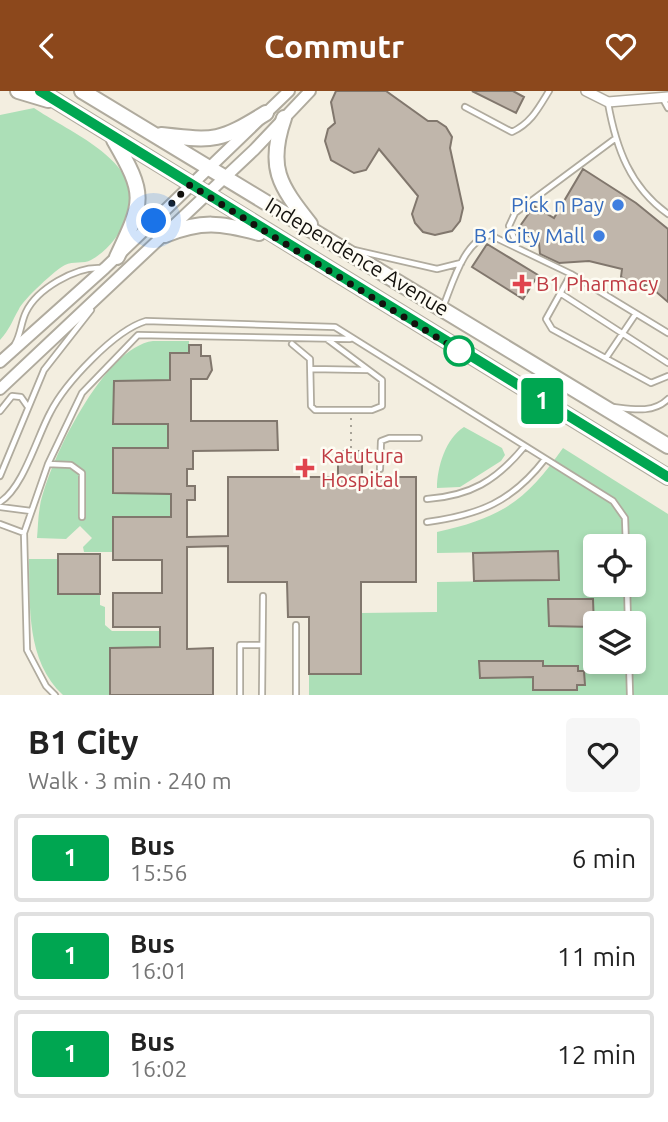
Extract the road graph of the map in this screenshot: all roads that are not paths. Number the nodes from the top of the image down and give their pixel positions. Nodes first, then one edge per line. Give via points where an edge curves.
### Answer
1 (18, 91) edge
2 (40, 91) edge
3 (82, 91) edge
4 (289, 91) edge
5 (310, 91) edge
6 (549, 91) edge
7 (586, 91) edge
8 (665, 97) edge
9 (608, 102) junction
10 (63, 105) junction
11 (465, 107) dead end
12 (668, 108) edge
13 (266, 113) junction
14 (284, 118) junction
15 (156, 135) junction
16 (113, 137) junction
17 (615, 138) junction
18 (207, 169) junction
19 (224, 178) junction
20 (190, 185) junction
21 (206, 195) junction
22 (668, 214) edge
23 (316, 231) junction
24 (165, 235) junction
25 (274, 237) junction
26 (341, 246) junction
27 (517, 246) junction
28 (117, 257) junction
29 (462, 263) junction
30 (105, 268) junction
31 (572, 274) junction
32 (119, 278) junction
33 (560, 293) junction
34 (443, 307) junction
35 (635, 315) junction
36 (668, 333) edge
37 (621, 335) junction
38 (326, 338) junction
39 (352, 339) junction
40 (292, 344) dead end
41 (9, 354) junction
42 (605, 358) junction
43 (0, 362) edge
44 (668, 363) edge
45 (311, 369) junction
46 (369, 370) junction
47 (668, 376) edge
48 (2, 387) edge
49 (668, 399) edge
50 (601, 405) junction
51 (29, 408) junction
52 (0, 411) edge
53 (419, 437) dead end
54 (668, 446) edge
55 (524, 447) junction
56 (545, 459) junction
57 (48, 464) junction
58 (380, 469) dead end
59 (0, 476) edge
60 (668, 477) edge
61 (427, 499) dead end
62 (0, 504) edge
63 (31, 511) junction
64 (82, 517) dead end
65 (427, 522) dead end
66 (0, 524) edge
67 (24, 533) junction
68 (626, 534) edge
69 (263, 596) dead end
70 (296, 625) dead end
71 (262, 645) junction
72 (629, 674) edge
73 (55, 695) edge
74 (240, 695) edge
75 (262, 695) edge
76 (296, 695) edge
77 (630, 695) edge

1 - 10 main road
2 - 10 main road, Independence Avenue
3 - 15 main road, Independence Avenue
4 - 13 street
5 - 14 street
6 - 11 lane via 536,115 512,132
7 - 9 street
8 - 9 street
8 - 12 lane
9 - 17 lane
10 - 16 main road, Independence Avenue
13 - 15 main road via 229,136 215,139
13 - 18 street
14 - 19 street
14 - 23 main road via 275,144 279,181
15 - 18 main road, Independence Avenue
16 - 20 main road, Independence Avenue
16 - 28 main road via 136,178 138,195 138,212
17 - 22 lane via 636,183
17 - 27 lane via 515,213 509,226
18 - 19 main road, Independence Avenue
18 - 20 street
19 - 21 street
19 - 23 main road, Independence Avenue
20 - 21 main road, Independence Avenue
20 - 28 street
21 - 24 street
21 - 25 main road, Independence Avenue
23 - 26 main road, Independence Avenue
24 - 25 main road via 210,223
24 - 32 street
25 - 60 main road, Independence Avenue
26 - 29 lane via 437,269
26 - 34 main road, Independence Avenue
27 - 29 lane via 497,236 484,236
27 - 31 lane
28 - 30 street
29 - 34 lane
30 - 41 street
30 - 41 lane via 64,275 27,309
31 - 33 lane
31 - 35 lane
32 - 48 street
32 - 51 lane via 56,351
33 - 37 lane
33 - 42 lane via 546,319 552,329
34 - 50 main road, Independence Avenue
35 - 36 lane
35 - 37 lane
37 - 42 lane
37 - 44 lane
38 - 39 lane
38 - 46 lane
38 - 57 lane via 138,335 82,393
39 - 55 lane
39 - 62 lane via 335,327 146,321 131,325 68,384 12,491
40 - 45 lane via 307,355
41 - 43 street
42 - 47 lane via 651,383
45 - 46 lane
45 - 46 lane via 315,410 382,406 382,380
49 - 50 lane via 649,409
50 - 54 main road, Independence Avenue
51 - 52 lane via 21,397 12,396
51 - 59 lane
53 - 58 lane via 381,441
55 - 56 lane
55 - 61 lane via 485,482 458,496
56 - 65 lane via 528,481 505,499 457,518
56 - 68 lane via 613,501 625,518
57 - 63 lane
57 - 64 lane via 71,465 82,473
62 - 63 lane
63 - 67 lane
66 - 67 lane
67 - 73 lane via 27,650
69 - 71 lane
70 - 76 lane
71 - 74 lane via 240,645
71 - 75 lane
72 - 77 lane

